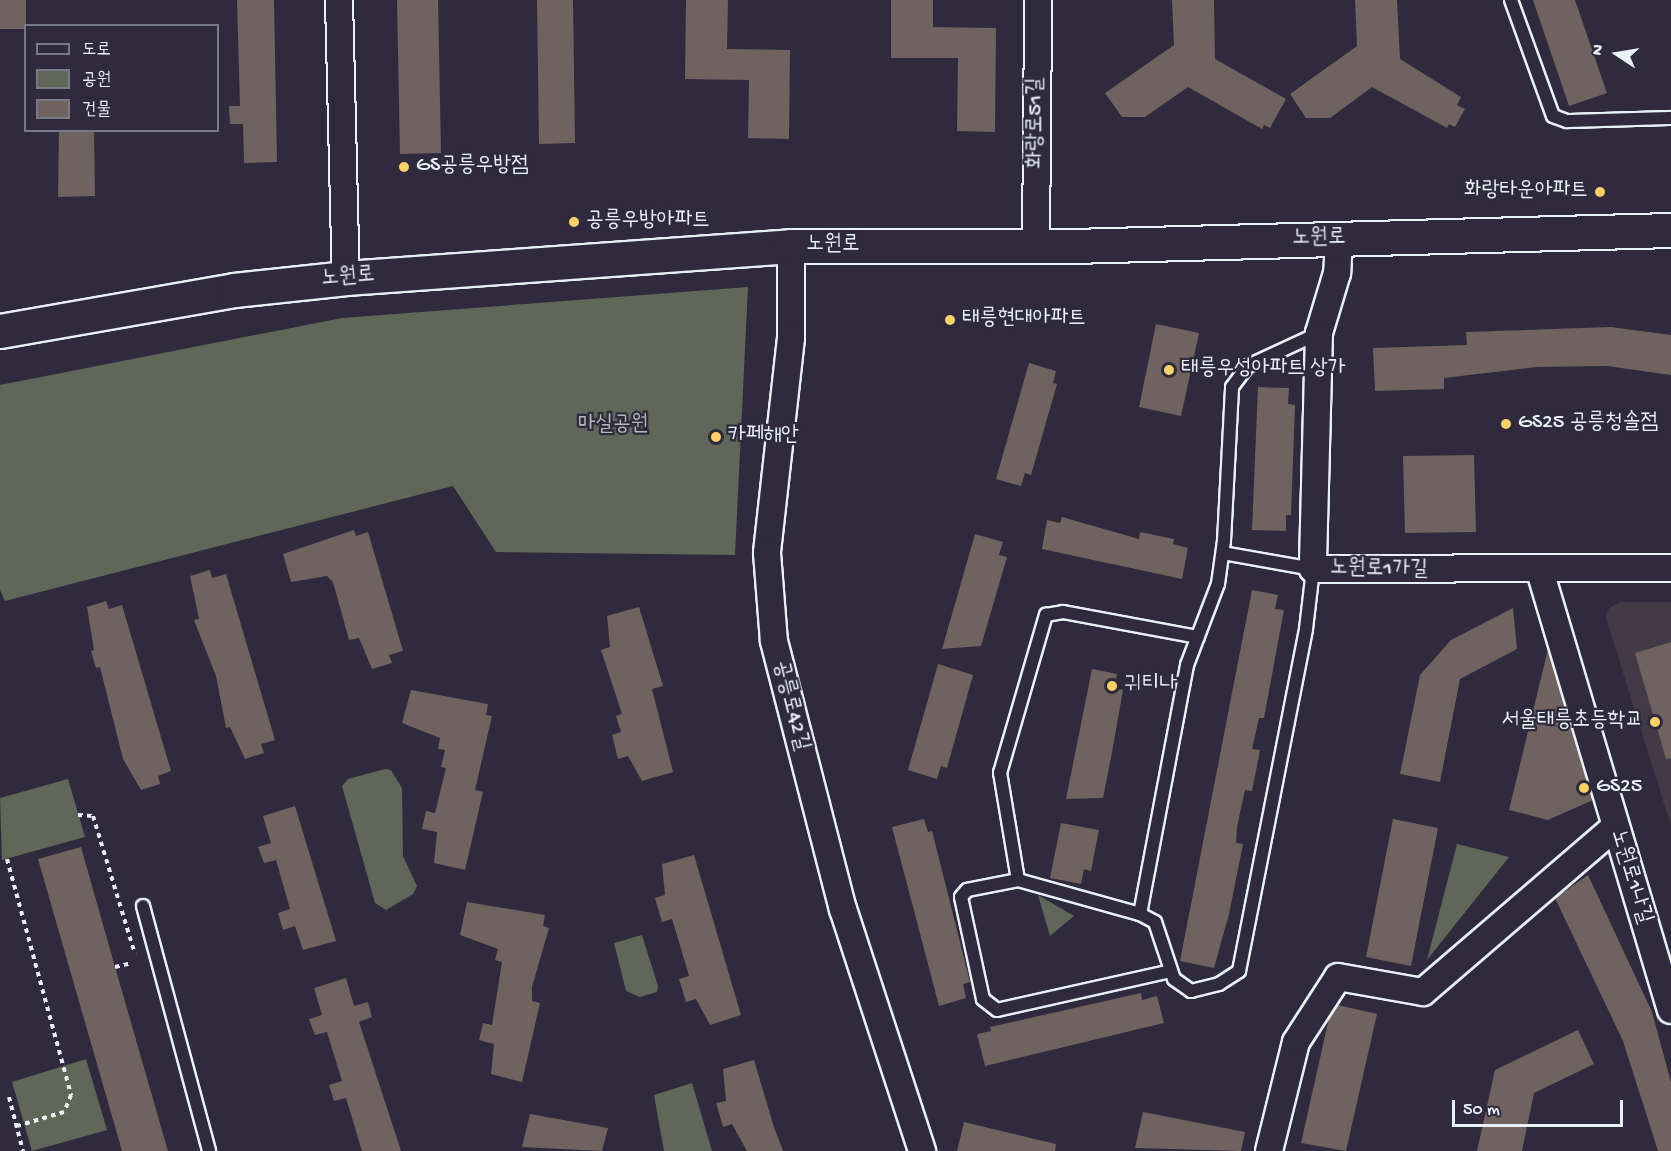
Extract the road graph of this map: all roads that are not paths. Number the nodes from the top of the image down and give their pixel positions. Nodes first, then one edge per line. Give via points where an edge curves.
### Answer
1 (339, 0) edge
2 (1038, 0) edge
3 (1511, 0) edge
4 (1671, 118) edge
5 (1671, 230) edge
6 (1339, 239) junction
7 (1036, 245) junction
8 (791, 246) junction
9 (346, 278) junction
10 (0, 331) edge
11 (1319, 333) junction
12 (1223, 553) junction
13 (1671, 568) edge
14 (1313, 569) junction
15 (1540, 571) junction
16 (1198, 637) junction
17 (1615, 826) junction
18 (1018, 880) junction
19 (142, 906) dead end
20 (1140, 914) junction
21 (1171, 970) junction
22 (1671, 1010) edge
23 (208, 1151) edge
24 (921, 1151) edge
25 (1269, 1151) edge

1 - 9 street
2 - 7 street, 화랑로51길
3 - 4 lane via 1552,116 1567,121
5 - 6 main road, 노원로
6 - 7 main road, 노원로
6 - 11 street, 노원로1가길 via 1337,273
7 - 8 main road, 노원로
8 - 9 main road, 노원로
8 - 24 street, 공릉로42길 via 791,338 767,553 774,642 843,909
9 - 10 main road, 노원로 via 234,290
11 - 12 lane via 1248,366 1232,387
11 - 14 street, 노원로1가길
12 - 14 lane
12 - 16 lane via 1214,595
13 - 15 street, 노원로1가길
14 - 15 street, 노원로1가길
14 - 21 lane via 1244,959 1230,978 1200,990 1183,988
15 - 17 street, 노원로1나길
16 - 18 lane via 1063,612 1046,615 1000,773
16 - 20 lane via 1187,664
17 - 22 street, 노원로1나길
17 - 25 street via 1423,992 1338,977 1296,1042
18 - 20 lane
18 - 21 lane via 967,890 961,897 983,999 991,1008 1002,1010
19 - 23 lane
20 - 21 lane via 1155,922

